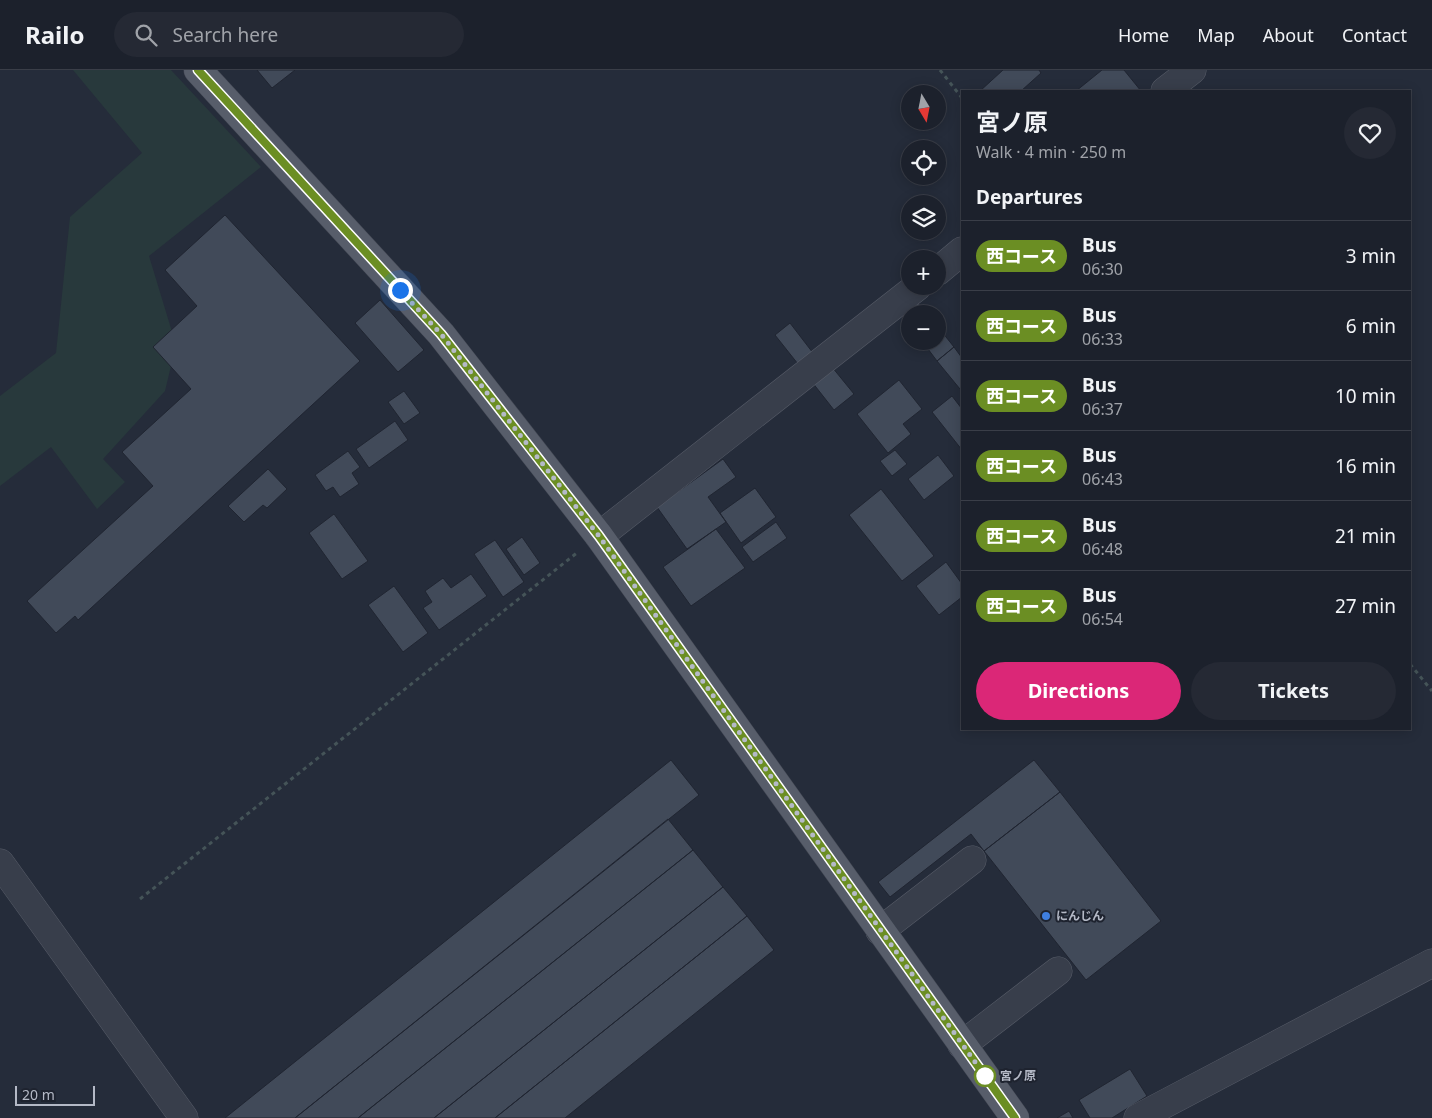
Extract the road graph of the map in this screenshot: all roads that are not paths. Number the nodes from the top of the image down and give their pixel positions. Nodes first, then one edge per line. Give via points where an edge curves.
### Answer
1 (198, 70) edge
2 (1192, 70) edge
3 (1166, 90) edge
4 (961, 252) edge
5 (946, 264) edge
6 (907, 295) edge
7 (599, 536) junction
8 (972, 860) dead end
9 (0, 863) edge
10 (880, 931) junction
11 (1432, 963) edge
12 (1058, 971) dead end
13 (962, 1045) junction
14 (184, 1118) edge
15 (1015, 1118) edge
16 (1138, 1118) edge

1 - 7 main road via 441,334
2 - 3 street
4 - 5 street
6 - 7 street
7 - 10 main road
8 - 10 street
9 - 14 street
10 - 13 main road
11 - 16 street
12 - 13 street
13 - 15 main road

